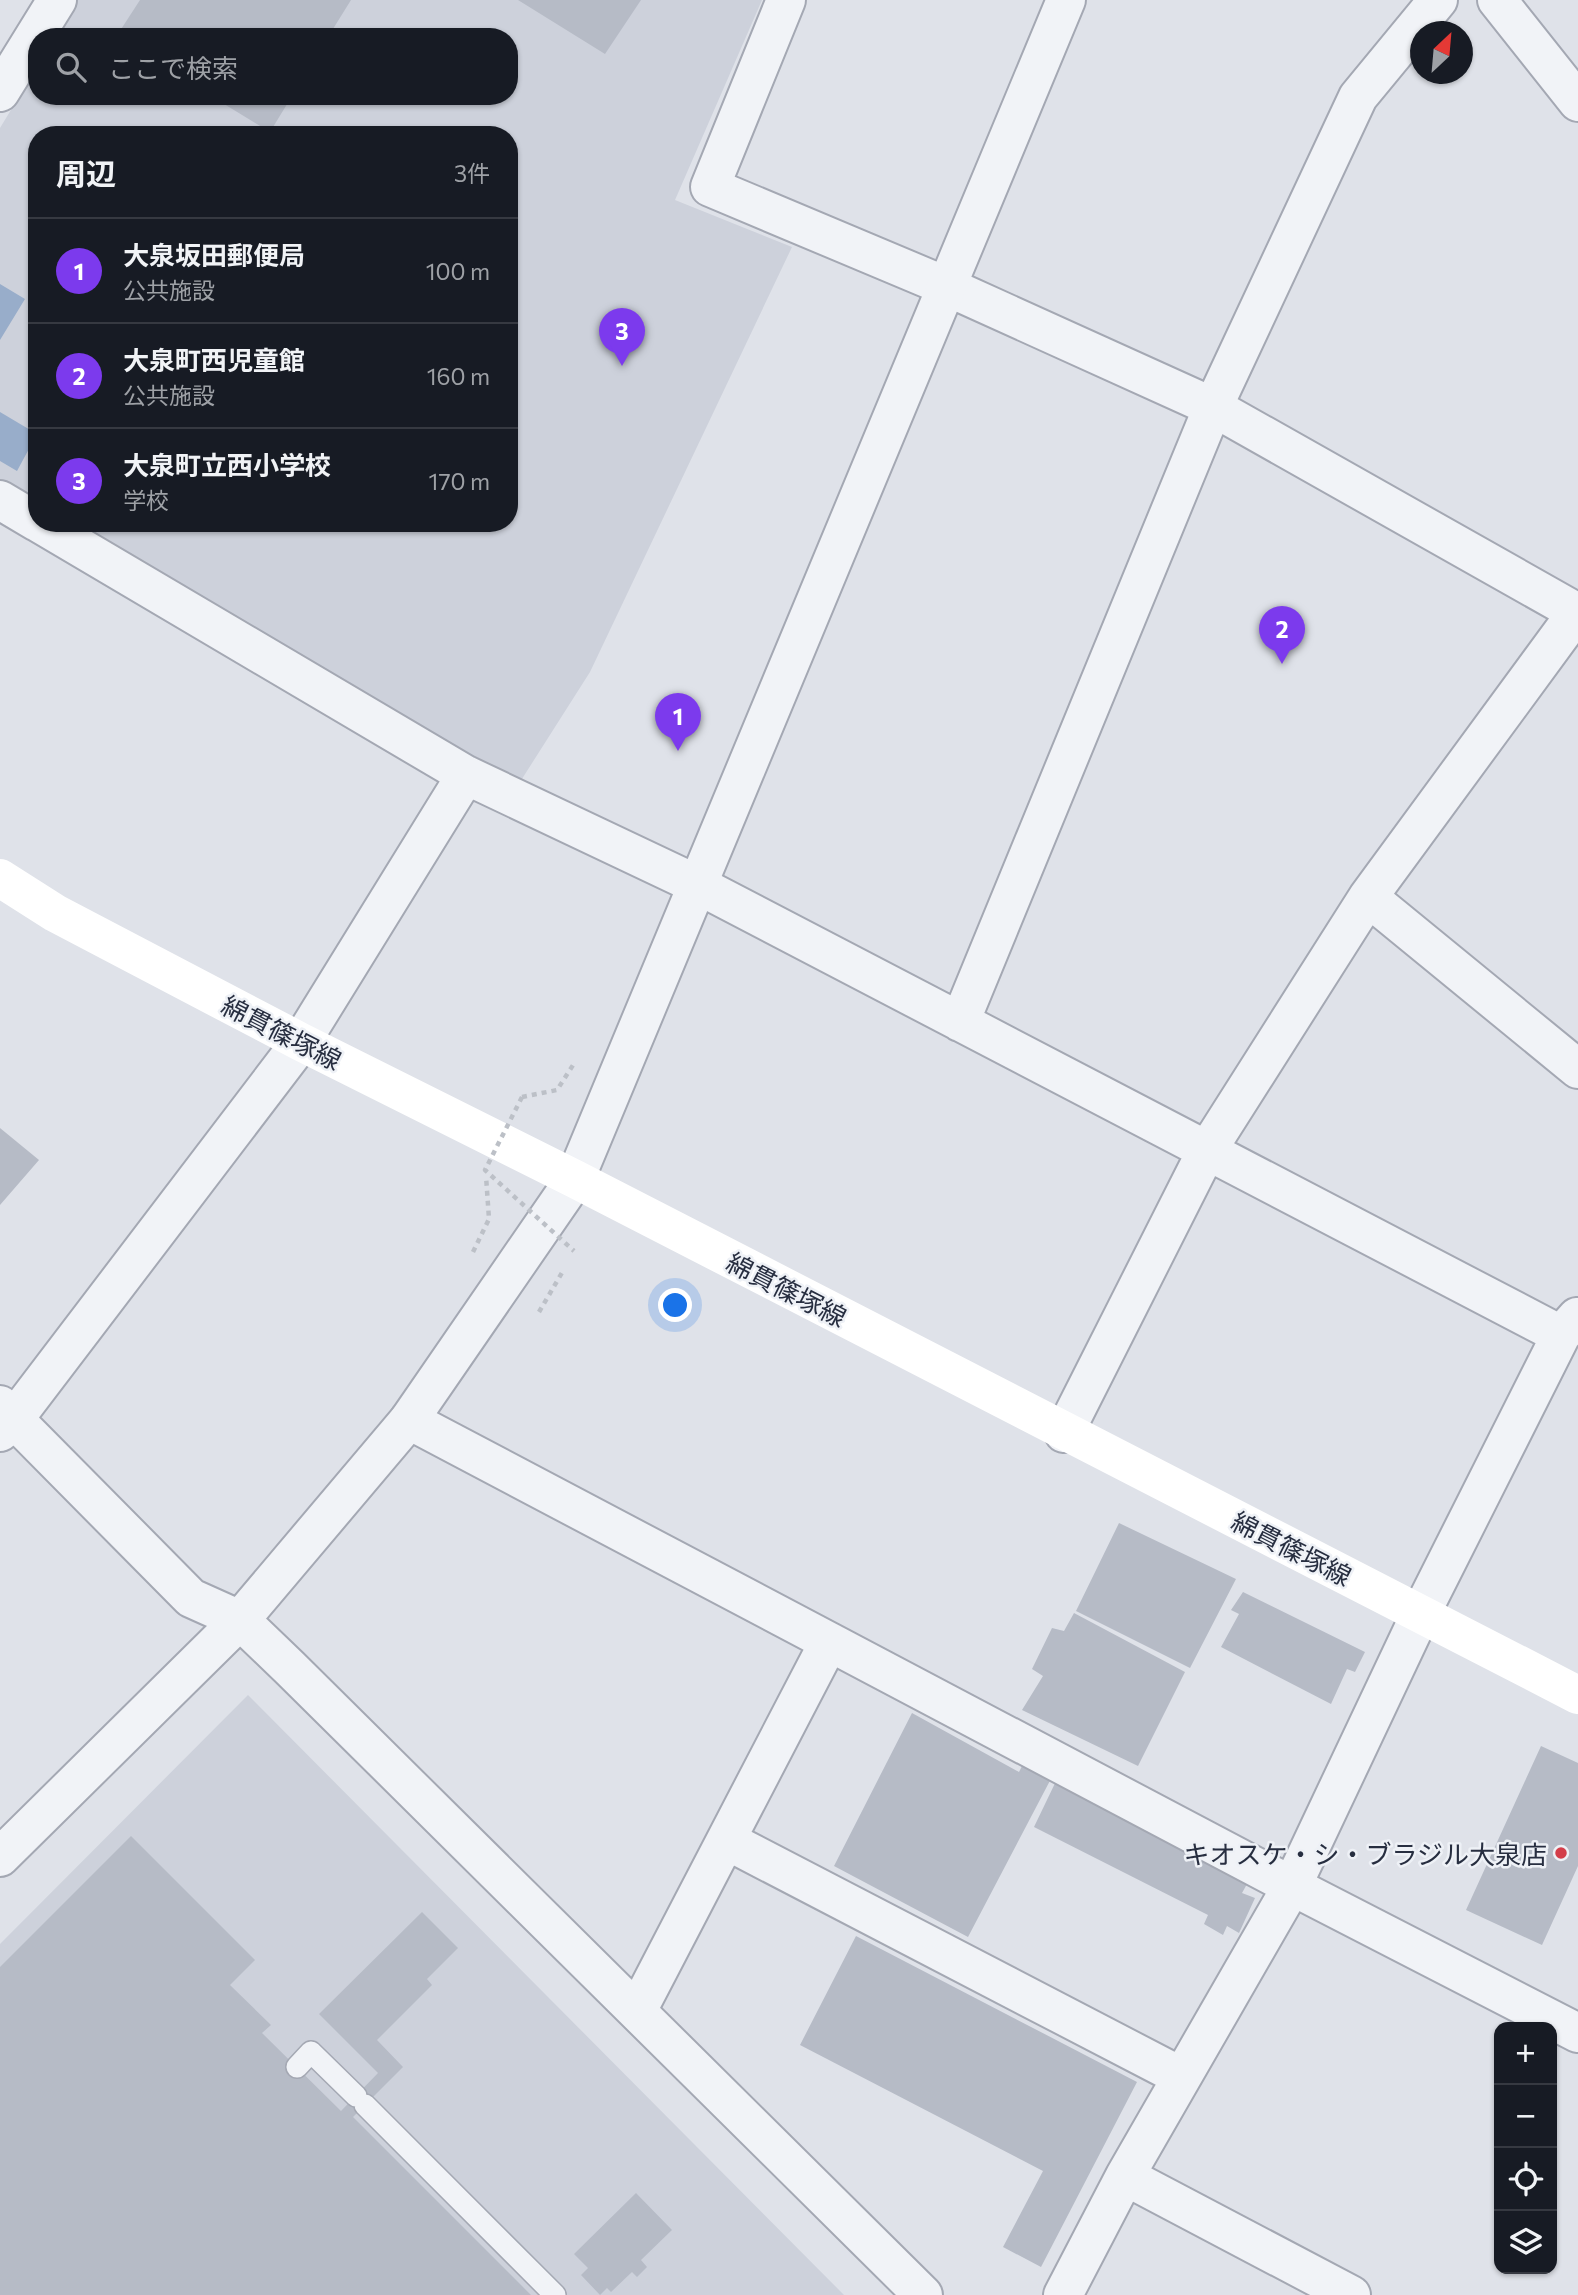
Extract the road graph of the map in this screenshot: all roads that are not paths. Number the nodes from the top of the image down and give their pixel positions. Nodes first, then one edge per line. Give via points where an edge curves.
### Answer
1 (57, 0) edge
2 (786, 0) edge
3 (1066, 0) edge
4 (1438, 0) edge
5 (1497, 0) edge
6 (40, 28) edge
7 (28, 47) edge
8 (0, 92) edge
9 (1578, 102) edge
10 (948, 287) junction
11 (1213, 407) junction
12 (0, 500) edge
13 (28, 517) edge
14 (53, 532) edge
15 (1578, 612) edge
16 (466, 775) junction
17 (0, 878) edge
18 (698, 885) junction
19 (1368, 897) junction
20 (960, 1022) junction
21 (301, 1042) junction
22 (1578, 1069) edge
23 (1206, 1152) junction
24 (575, 1179) junction
25 (1570, 1326) edge
26 (5, 1419) edge
27 (409, 1420) junction
28 (1064, 1433) junction
29 (1420, 1613) junction
30 (240, 1620) junction
31 (829, 1642) junction
32 (1578, 1695) edge
33 (726, 1840) junction
34 (0, 1857) edge
35 (1292, 1886) junction
36 (637, 2011) junction
37 (1578, 2033) edge
38 (297, 2067) dead end
39 (1182, 2077) junction
40 (1125, 2176) junction
41 (555, 2295) edge
42 (923, 2295) edge
43 (1063, 2295) edge
44 (1351, 2295) edge

1 - 6 street
2 - 10 street via 710,187
3 - 10 street
4 - 11 street via 1358,97
5 - 9 street
7 - 8 street
10 - 11 street
10 - 18 street
11 - 15 street
11 - 20 street
12 - 13 street
14 - 16 street
15 - 19 street
16 - 18 street
16 - 21 street
17 - 21 main road, 綿貫篠塚線 via 55,913
18 - 20 street
18 - 24 street
19 - 22 street
19 - 23 street
20 - 23 street
21 - 24 main road, 綿貫篠塚線
21 - 26 street
23 - 25 street
23 - 28 street
24 - 27 street
24 - 28 main road, 綿貫篠塚線
25 - 29 street
26 - 30 street via 191,1598
27 - 30 street
27 - 31 street
28 - 29 main road, 綿貫篠塚線
29 - 32 main road, 綿貫篠塚線
29 - 35 street
30 - 34 street
30 - 36 street
31 - 33 street
31 - 35 street
33 - 36 street
33 - 39 street
35 - 37 street
35 - 39 street
36 - 42 street
38 - 41 lane via 312,2052
39 - 40 street
40 - 43 street
40 - 44 street

